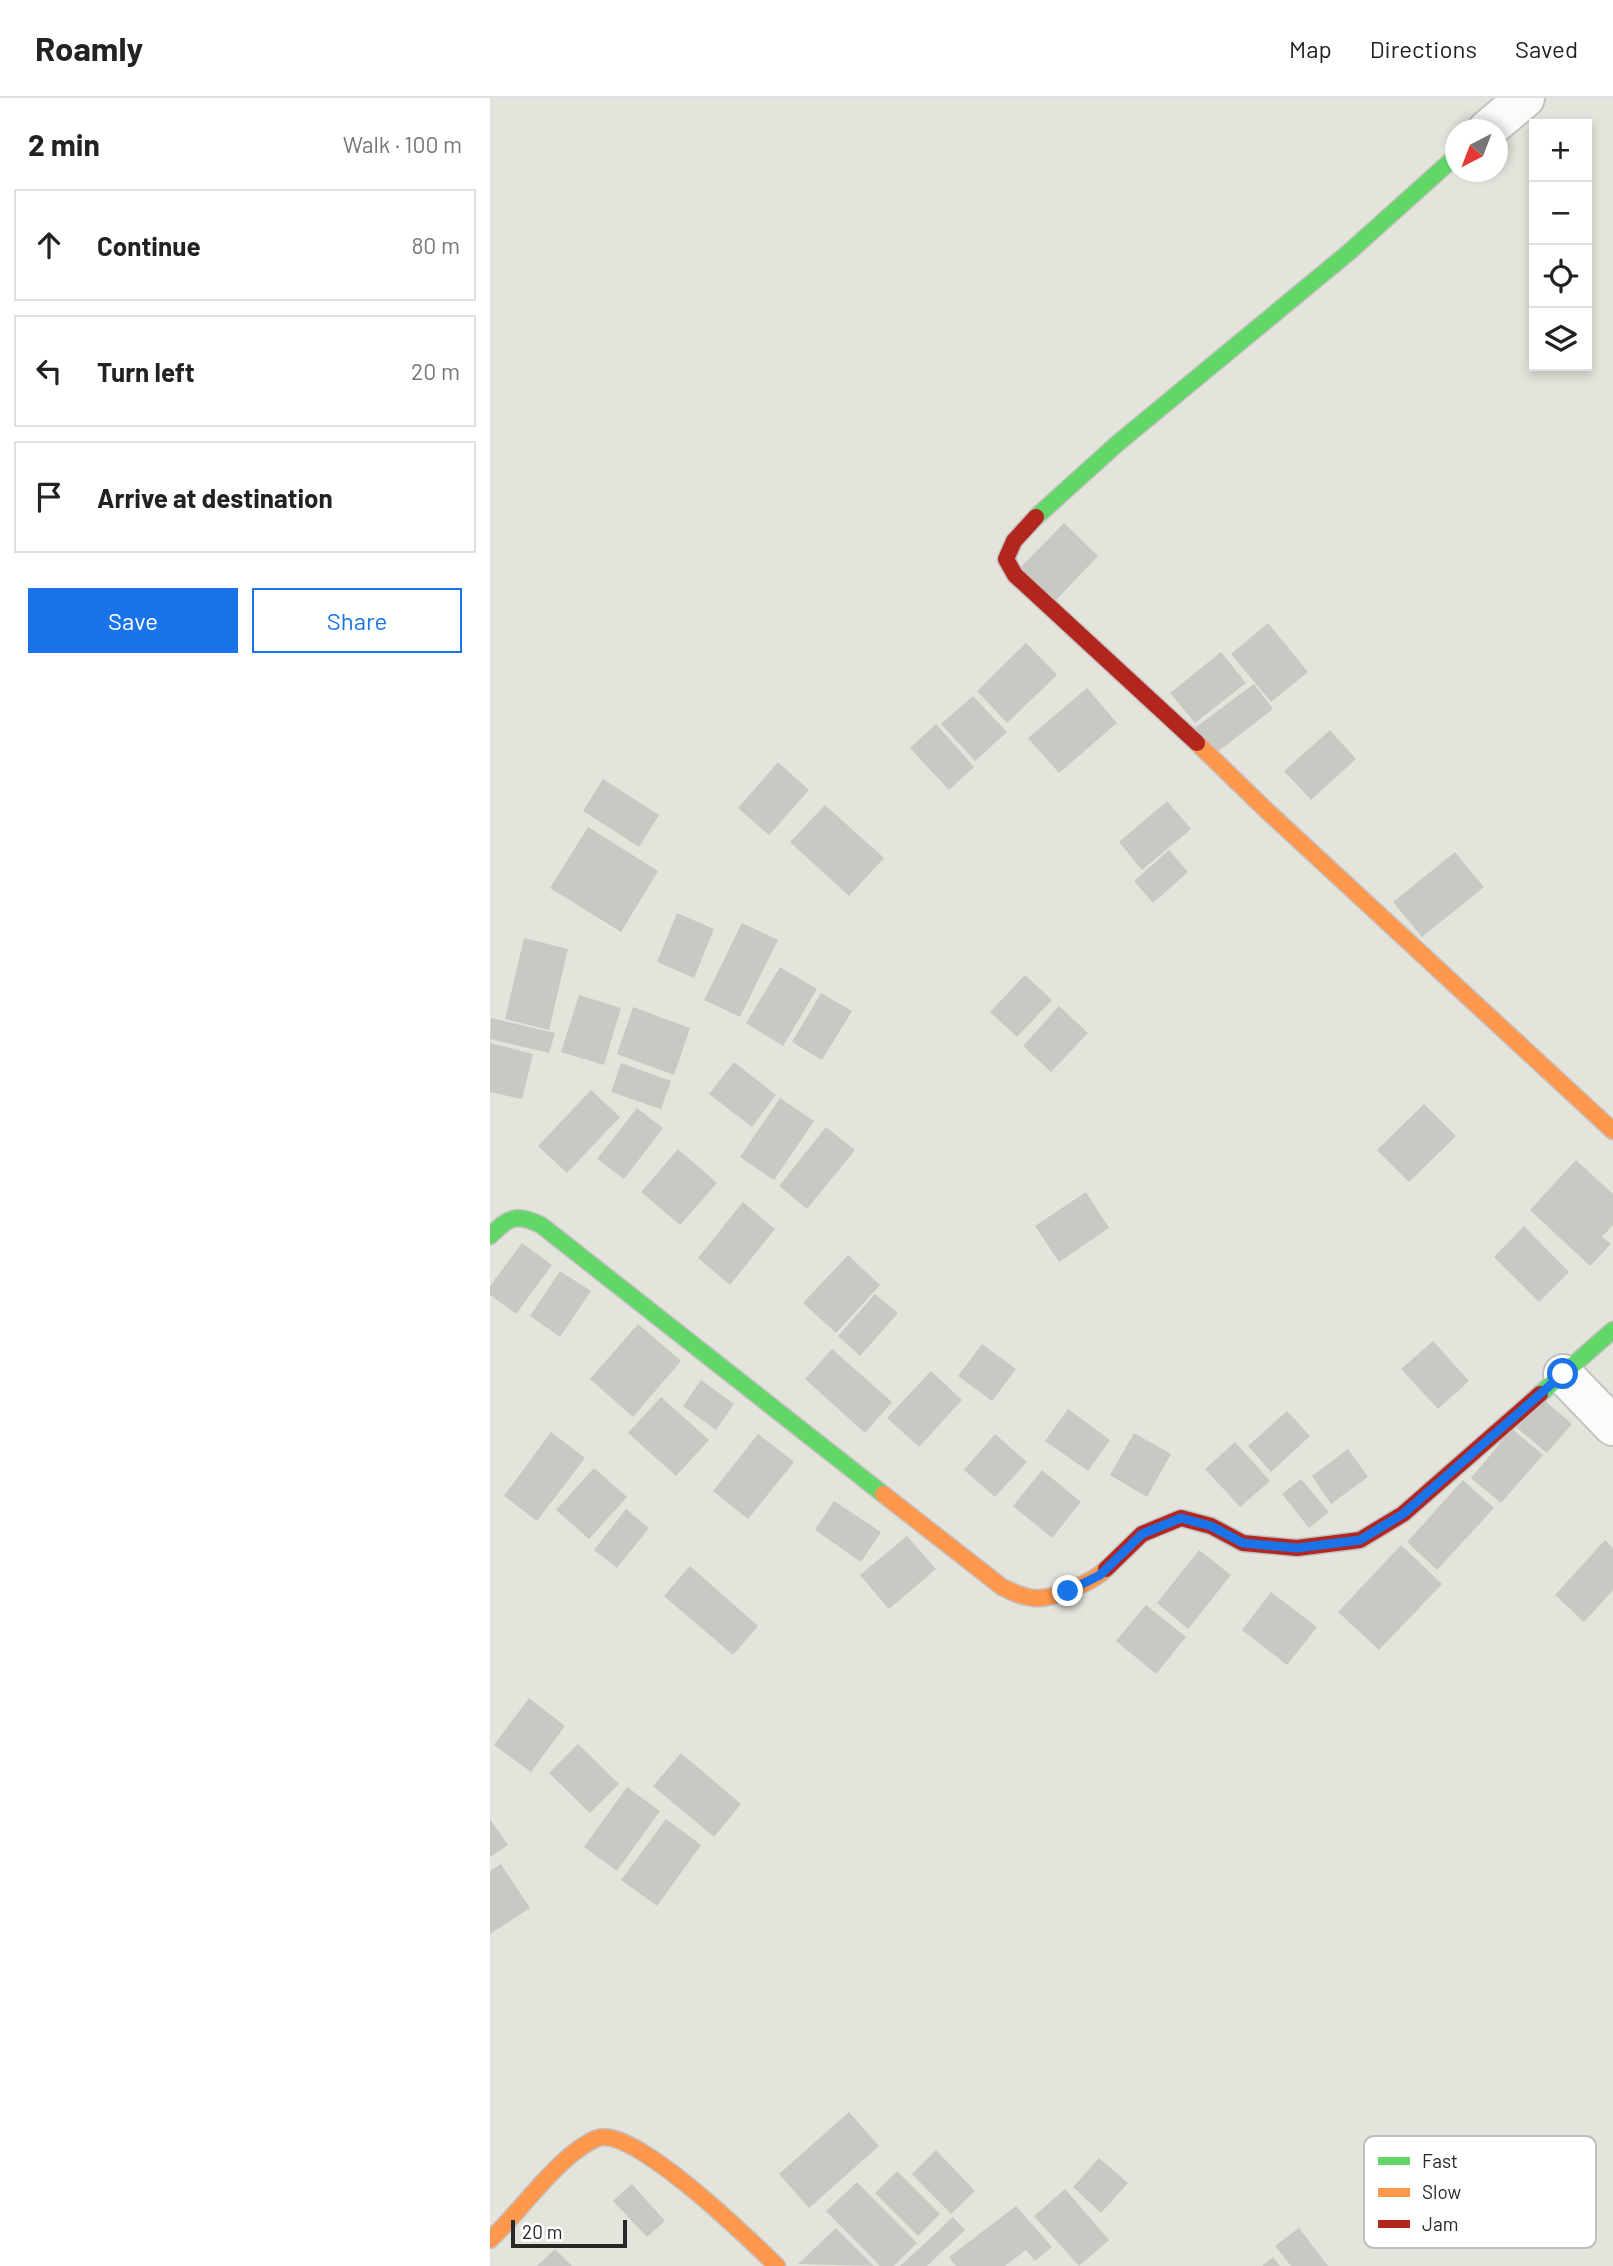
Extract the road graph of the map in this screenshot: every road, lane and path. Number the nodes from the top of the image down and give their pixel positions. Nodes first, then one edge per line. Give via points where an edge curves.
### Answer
1 (1525, 98) edge
2 (1500, 119) edge
3 (1445, 167) edge
4 (1613, 1131) edge
5 (490, 1236) edge
6 (1613, 1330) edge
7 (1563, 1374) junction
8 (1613, 1426) edge
9 (491, 2237) edge
10 (778, 2266) edge

1 - 2 street
3 - 4 street via 1044,509 1014,541 1006,559 1031,591
5 - 7 street via 520,1216 541,1225 1002,1587 1037,1599 1068,1591 1100,1575 1142,1534 1181,1518 1211,1526 1243,1543 1297,1548 1360,1540 1403,1514
6 - 7 street
7 - 8 street
9 - 10 street via 570,2158 604,2137 646,2155 713,2205

